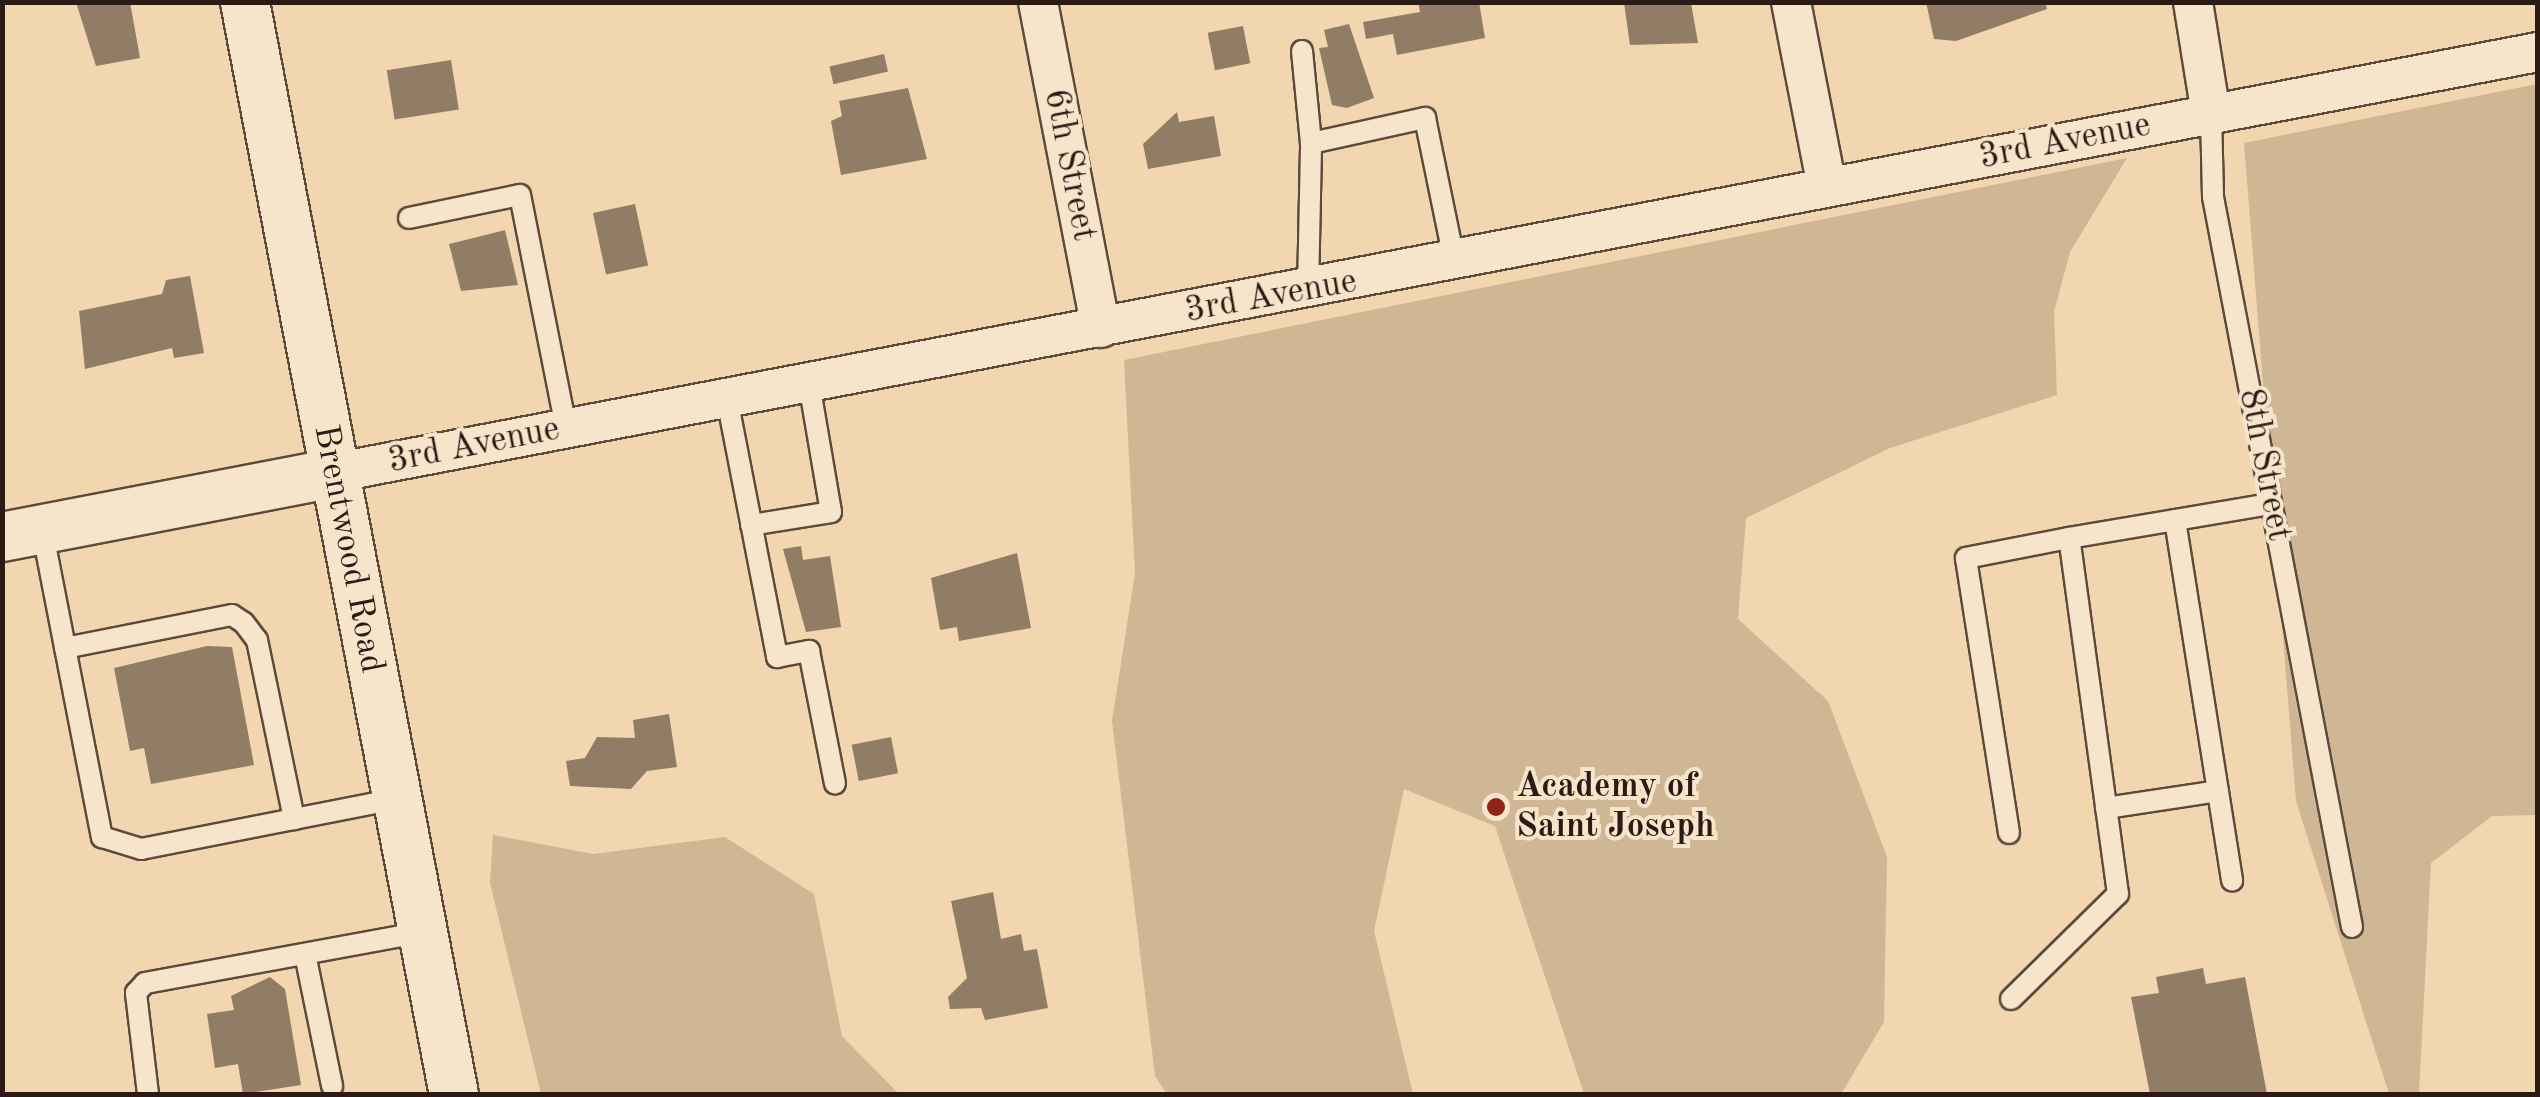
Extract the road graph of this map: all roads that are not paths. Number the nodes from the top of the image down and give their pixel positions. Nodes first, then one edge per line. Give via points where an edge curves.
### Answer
1 (245, 2) edge
2 (1038, 2) edge
3 (1791, 2) edge
4 (2193, 2) edge
5 (1302, 51) dead end
6 (2538, 52) edge
7 (2211, 114) junction
8 (1311, 143) junction
9 (1827, 188) junction
10 (409, 218) dead end
11 (1455, 264) junction
12 (1308, 291) junction
13 (1100, 328) junction
14 (809, 382) junction
15 (727, 398) junction
16 (566, 428) junction
17 (333, 472) junction
18 (2272, 504) junction
19 (2174, 520) junction
20 (752, 526) junction
21 (22, 533) edge
22 (2069, 538) junction
23 (65, 648) junction
24 (835, 782) dead end
25 (2218, 791) junction
26 (397, 799) junction
27 (2106, 808) junction
28 (294, 820) junction
29 (2009, 834) dead end
30 (2232, 882) dead end
31 (2352, 926) dead end
32 (422, 932) junction
33 (305, 954) junction
34 (2011, 999) dead end
35 (332, 1086) dead end
36 (148, 1094) edge
37 (454, 1094) edge

1 - 17 street, Brentwood Road
2 - 13 street, 6th Street
3 - 9 street
4 - 7 street, 8th Street
5 - 8 lane
6 - 7 street, 3rd Avenue
7 - 9 street, 3rd Avenue
7 - 18 lane, 8th Street via 2213,197
8 - 11 lane via 1425,118
8 - 12 lane
9 - 11 street, 3rd Avenue
10 - 16 lane via 520,196
11 - 12 street, 3rd Avenue
12 - 13 street, 3rd Avenue
13 - 14 street, 3rd Avenue
14 - 15 street, 3rd Avenue
14 - 20 lane via 831,512
15 - 16 street, 3rd Avenue
15 - 20 lane
16 - 17 street, 3rd Avenue
17 - 21 street, 3rd Avenue
17 - 26 street, Brentwood Road
18 - 19 lane
18 - 31 lane, 8th Street
19 - 22 lane
19 - 25 lane
20 - 24 lane via 777,657 809,651
21 - 23 lane
22 - 27 lane
22 - 29 lane via 1966,558
23 - 28 lane via 232,616 244,623 257,640
23 - 28 lane via 102,837 117,848
25 - 27 lane
25 - 30 lane
26 - 28 lane
26 - 32 street, Brentwood Road
27 - 34 lane via 2118,894
32 - 33 lane
32 - 37 street, Brentwood Road
33 - 35 lane
33 - 36 lane via 144,983 136,993

